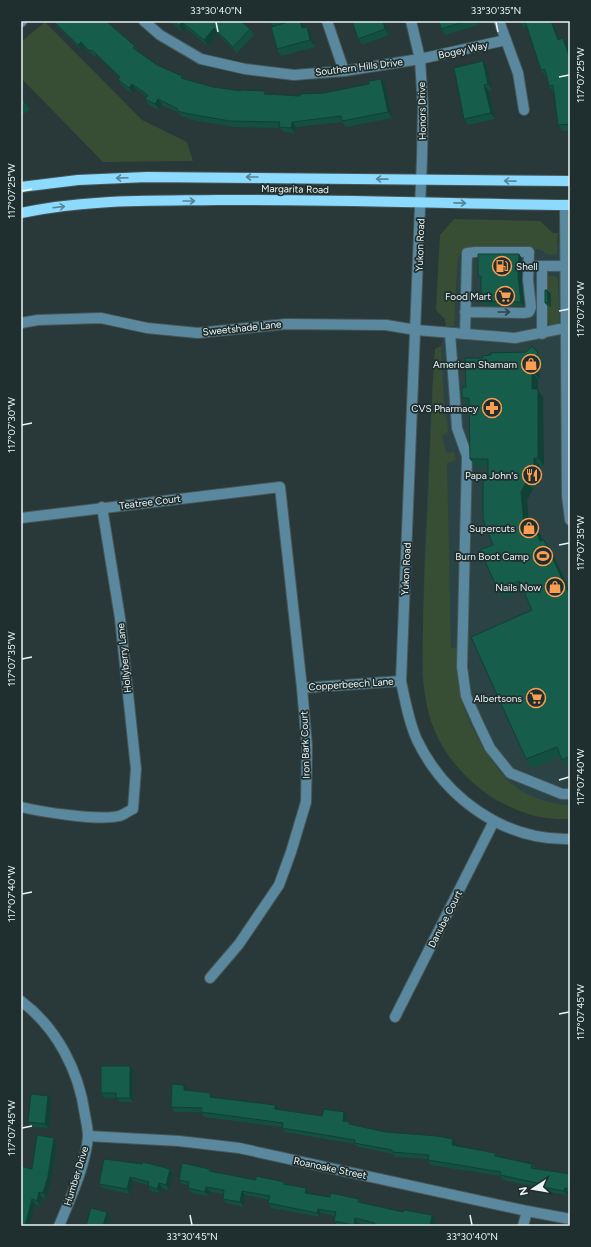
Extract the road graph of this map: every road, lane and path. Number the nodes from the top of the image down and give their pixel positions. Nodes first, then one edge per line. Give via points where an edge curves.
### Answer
1 (144, 21) edge
2 (327, 21) edge
3 (411, 21) edge
4 (499, 21) edge
5 (506, 40) junction
6 (420, 59) junction
7 (344, 71) junction
8 (524, 110) dead end
9 (421, 180) junction
10 (570, 181) edge
11 (21, 187) edge
12 (421, 203) junction
13 (568, 205) edge
14 (21, 213) edge
15 (529, 266) junction
16 (542, 266) junction
17 (566, 266) junction
18 (465, 312) junction
19 (21, 323) edge
20 (568, 328) edge
21 (416, 330) junction
22 (450, 333) junction
23 (465, 334) junction
24 (542, 334) junction
25 (280, 487) joint
26 (569, 506) edge
27 (102, 508) junction
28 (21, 518) edge
29 (570, 520) edge
30 (401, 681) junction
31 (302, 688) junction
32 (570, 794) edge
33 (21, 807) edge
34 (494, 821) junction
35 (570, 840) edge
36 (210, 978) dead end
37 (21, 1001) edge
38 (395, 1017) dead end
39 (88, 1136) junction
40 (527, 1211) junction
41 (570, 1218) edge
42 (59, 1226) edge
43 (523, 1226) edge

1 - 7 street, Southern Hills Drive via 160,35 201,59 245,69 294,75
2 - 7 street
3 - 6 street, Honors Drive
4 - 5 street
5 - 6 street, Bogey Way
5 - 8 street via 518,73
6 - 7 street, Southern Hills Drive
6 - 9 street, Honors Drive via 423,108
10 -> 9 main road, Margarita Road
9 -> 11 main road, Margarita Road via 147,177 78,180
9 - 12 street, Honors Drive
12 -> 13 main road, Margarita Road
14 -> 12 main road, Margarita Road via 85,204 137,201
12 - 21 street, Yukon Road
13 - 17 street
15 - 16 street
18 -> 15 street via 529,312 532,307 528,280
15 - 18 street via 529,252 466,253
16 - 17 street
16 - 24 street
17 - 20 street
18 - 23 street
19 - 21 street, Sweetshade Lane via 101,318 147,328 198,333 286,324 386,325
20 - 24 street, Sweetshade Lane
20 - 26 street
21 - 22 street, Sweetshade Lane
21 - 30 street, Yukon Road
22 - 23 street, Sweetshade Lane
22 - 32 street via 457,428 467,456 462,667 466,696 490,748 510,774 562,794
23 - 24 street, Sweetshade Lane via 514,338
25 - 27 street, Teatree Court
25 - 31 street, Iron Bark Court
26 - 29 street
27 - 28 street, Teatree Court
27 - 33 street, Hollyberry Lane via 120,618 136,769 133,809 120,816 105,817 39,812
30 - 31 street, Copperbeech Lane
30 - 34 street, Yukon Road via 417,739 430,763 446,784 464,801
31 - 36 street, Iron Bark Court via 307,746 306,802 291,852 279,885 257,920
34 - 35 street, Yukon Road via 515,831 557,840
34 - 38 street, Danube Court
37 - 39 street, Humber Drive via 56,1037 72,1067 83,1097
39 - 40 street, Roanoake Street via 179,1141 239,1148
39 - 42 street, Humber Drive via 80,1168
40 - 41 street, Roanoake Street
40 - 43 street

